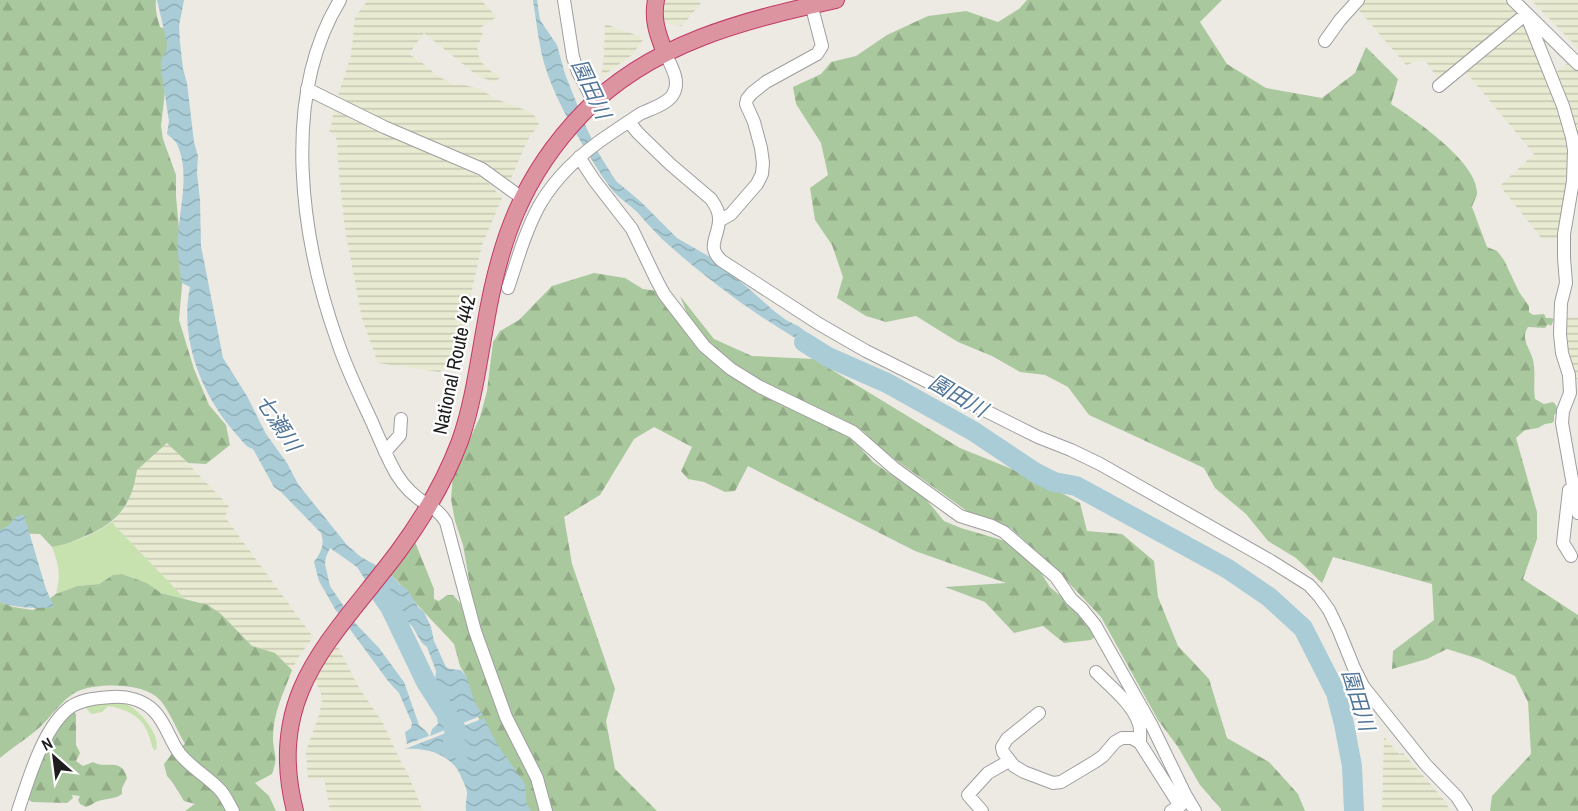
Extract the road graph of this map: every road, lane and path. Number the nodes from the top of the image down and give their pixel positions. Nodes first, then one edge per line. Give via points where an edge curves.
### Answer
1 (340, 0) edge
2 (564, 0) edge
3 (656, 0) edge
4 (836, 0) edge
5 (1358, 0) edge
6 (1513, 0) edge
7 (810, 3) edge
8 (1526, 14) junction
9 (1325, 41) dead end
10 (665, 53) junction
11 (1578, 64) edge
12 (1439, 86) dead end
13 (307, 89) junction
14 (592, 104) junction
15 (629, 122) junction
16 (579, 157) junction
17 (522, 198) junction
18 (719, 221) junction
19 (508, 288) dead end
20 (1574, 391) edge
21 (401, 419) dead end
22 (385, 452) junction
23 (1571, 474) junction
24 (429, 505) junction
25 (1578, 513) edge
26 (1571, 556) dead end
27 (1096, 672) dead end
28 (1039, 713) dead end
29 (1140, 743) junction
30 (1009, 761) junction
31 (1179, 804) edge
32 (18, 811) edge
33 (233, 811) edge
34 (295, 811) edge
35 (546, 811) edge
36 (982, 811) edge
37 (1195, 811) edge
38 (1466, 811) edge

1 - 13 street via 324,32
2 - 14 street via 573,57
3 - 10 highway via 654,16
4 - 7 highway, National Route 442
5 - 9 street
6 - 8 street
7 - 10 highway, National Route 442 via 719,30
7 - 18 street via 822,46 817,54 765,82 747,99 761,148 762,174 731,214
8 - 11 street
8 - 12 street
8 - 20 street via 1572,137 1573,181 1564,234 1567,280 1560,334
10 - 14 highway, National Route 442
10 - 15 street via 675,74 672,96
13 - 17 street via 482,169
13 - 22 street via 302,159 318,277 339,346
14 - 17 highway, National Route 442 via 540,166
15 - 16 street
15 - 18 street via 711,199
16 - 19 street via 540,204
16 - 31 street via 632,229 664,294 704,346 760,387 853,432 960,516 1004,532 1056,577 1095,626 1145,712
17 - 24 highway, National Route 442 via 494,278 464,427
18 - 38 street via 713,244 718,257 819,324 999,418 1100,464 1309,585 1329,610 1363,686
20 - 23 street via 1563,411 1562,423
21 - 22 street via 399,435
22 - 24 street via 406,486
23 - 25 street
23 - 26 street via 1563,543
24 - 34 highway, National Route 442 via 322,650 304,682 294,706 287,750
24 - 35 street via 446,522 479,643 506,717 537,778
27 - 29 street via 1135,714
28 - 30 street via 1005,741 1002,747
29 - 30 street via 1122,738 1103,756 1059,783 1024,772
29 - 31 street
30 - 36 street via 988,773 968,795
31 - 37 street
32 - 33 street via 43,744 64,714 84,701 120,697 133,699 156,713 179,753 223,793

